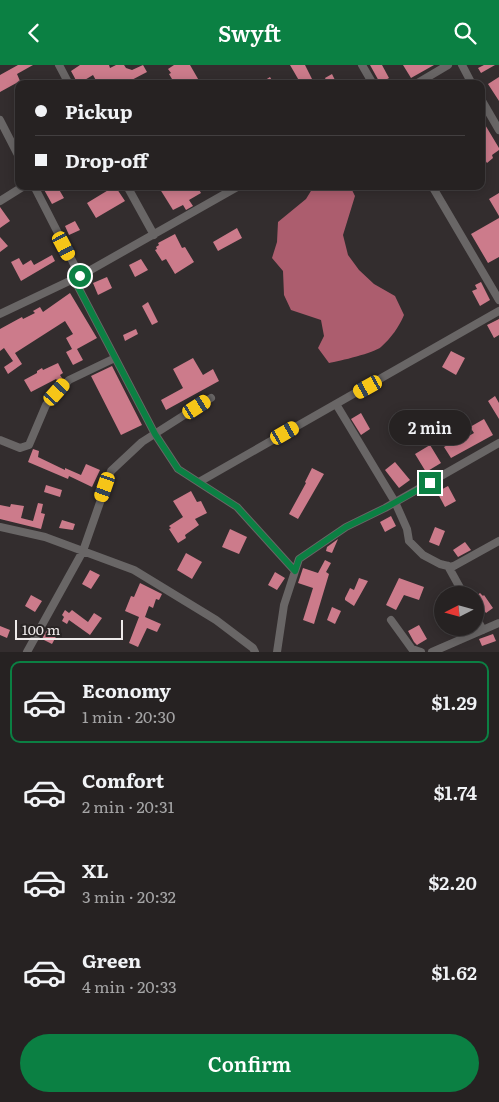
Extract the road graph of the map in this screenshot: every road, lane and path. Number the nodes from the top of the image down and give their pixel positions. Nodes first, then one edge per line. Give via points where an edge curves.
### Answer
1 (59, 65) edge
2 (362, 65) edge
3 (448, 65) edge
4 (462, 65) edge
5 (67, 80) edge
6 (371, 80) edge
7 (423, 80) edge
8 (470, 80) edge
9 (485, 106) edge
10 (0, 120) edge
11 (499, 130) edge
12 (15, 149) edge
13 (18, 190) edge
14 (36, 190) edge
15 (129, 190) edge
16 (232, 190) edge
17 (434, 190) edge
18 (0, 201) edge
19 (154, 235) junction
20 (77, 277) junction
21 (499, 300) edge
22 (499, 311) edge
23 (0, 314) edge
24 (115, 358) junction
25 (211, 398) dead end
26 (336, 405) junction
27 (155, 434) junction
28 (0, 440) edge
29 (499, 443) edge
30 (199, 482) junction
31 (396, 502) junction
32 (0, 527) edge
33 (499, 541) edge
34 (83, 551) junction
35 (448, 566) junction
36 (295, 571) junction
37 (459, 586) edge
38 (391, 620) dead end
39 (499, 623) edge
40 (484, 630) edge
41 (469, 636) edge
42 (27, 652) edge
43 (255, 652) edge
44 (277, 652) edge
45 (421, 652) edge
46 (432, 652) edge

1 - 5 street
2 - 6 street
3 - 7 street
4 - 8 street
9 - 11 street
10 - 12 street
13 - 18 street
14 - 20 street
15 - 19 street
16 - 19 street
17 - 21 street
19 - 20 street
20 - 23 street
20 - 24 street
22 - 26 street
24 - 27 street
24 - 28 street via 69,380 46,405 29,445 20,448
25 - 27 street
26 - 30 street
26 - 31 street
27 - 30 street via 178,469
27 - 34 street via 111,471
29 - 31 street
30 - 36 street via 237,507
31 - 35 street via 409,541 423,555
31 - 36 street via 322,543 299,559
32 - 34 street via 45,537
33 - 35 street via 452,567
34 - 42 street
34 - 43 street via 134,570 216,620
35 - 37 street
36 - 44 street via 284,605
38 - 45 street via 412,649
39 - 40 street
41 - 46 street

